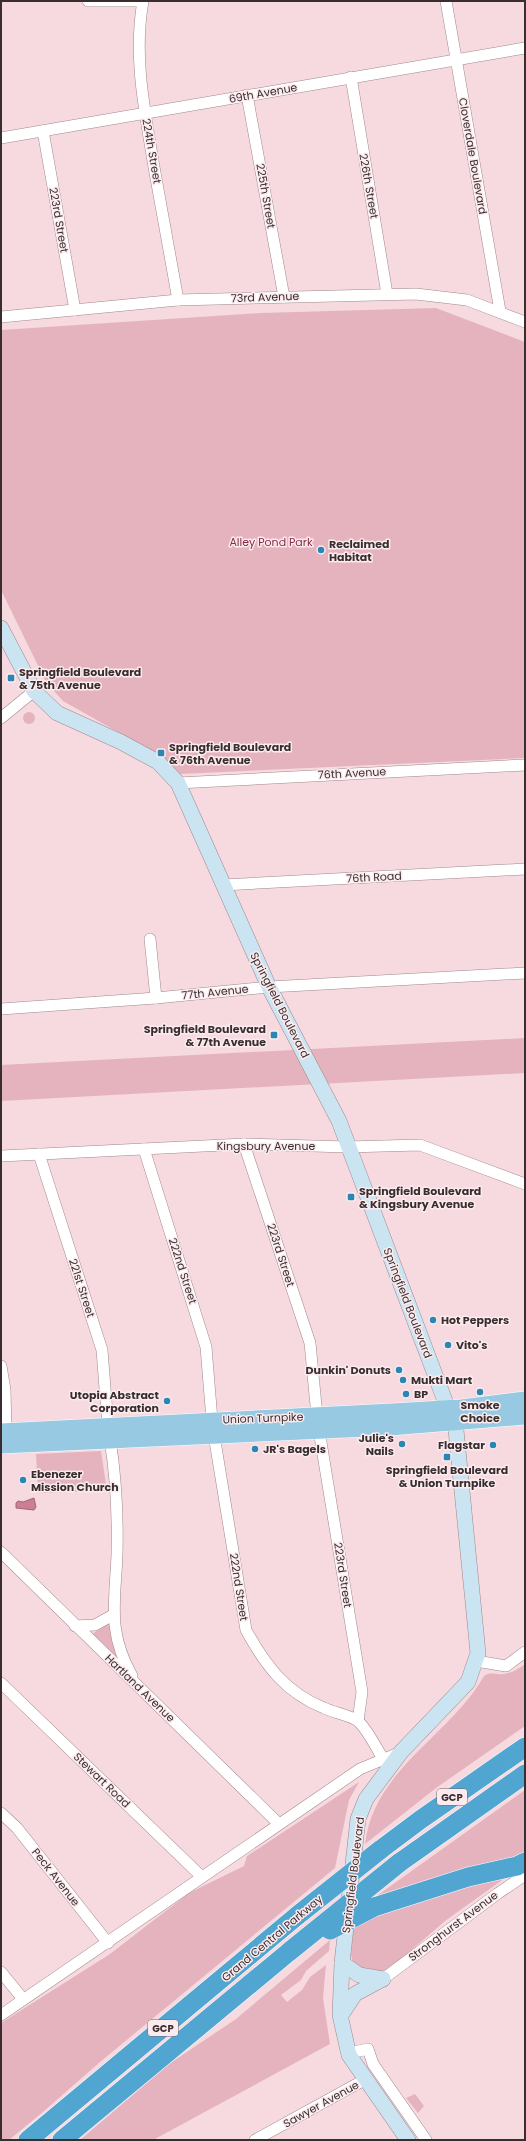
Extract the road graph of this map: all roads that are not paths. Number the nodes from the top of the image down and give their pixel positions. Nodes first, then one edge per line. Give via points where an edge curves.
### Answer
1 (88, 1) edge
2 (140, 1) edge
3 (144, 1) edge
4 (446, 1) edge
5 (525, 48) edge
6 (456, 60) junction
7 (350, 78) junction
8 (247, 95) junction
9 (145, 113) junction
10 (43, 131) junction
11 (1, 138) edge
12 (387, 294) junction
13 (284, 297) junction
14 (178, 300) junction
15 (75, 310) junction
16 (500, 311) junction
17 (1, 317) edge
18 (525, 322) edge
19 (1, 628) edge
20 (34, 691) junction
21 (1, 718) edge
22 (525, 765) edge
23 (178, 783) junction
24 (525, 869) edge
25 (223, 885) junction
26 (150, 939) dead end
27 (525, 973) edge
28 (269, 987) junction
29 (156, 998) junction
30 (1, 1009) edge
31 (244, 1144) junction
32 (347, 1147) junction
33 (144, 1149) junction
34 (38, 1154) junction
35 (1, 1156) edge
36 (525, 1184) edge
37 (1, 1366) edge
38 (525, 1400) edge
39 (450, 1416) junction
40 (525, 1416) edge
41 (318, 1423) junction
42 (213, 1428) junction
43 (109, 1432) junction
44 (3, 1436) edge
45 (1, 1552) edge
46 (113, 1615) junction
47 (75, 1626) junction
48 (525, 1652) edge
49 (476, 1661) junction
50 (1, 1683) edge
51 (135, 1684) junction
52 (358, 1721) junction
53 (525, 1742) edge
54 (525, 1747) edge
55 (386, 1764) junction
56 (525, 1774) edge
57 (463, 1790) junction
58 (1, 1813) edge
59 (279, 1824) junction
60 (525, 1862) edge
61 (525, 1875) edge
62 (202, 1877) junction
63 (108, 1943) junction
64 (290, 1951) junction
65 (342, 1963) junction
66 (1, 1972) edge
67 (383, 1979) junction
68 (23, 1999) junction
69 (1, 2015) edge
70 (340, 2015) junction
71 (349, 2053) junction
72 (366, 2079) junction
73 (28, 2140) edge
74 (62, 2140) edge
75 (255, 2140) edge
76 (408, 2140) edge
77 (426, 2140) edge

1 - 2 street
3 - 9 street, 224th Street via 139,24 139,69
4 - 6 street, Cloverdale Boulevard
5 - 6 street, 69th Avenue
6 - 7 street, 69th Avenue
6 - 16 street, Cloverdale Boulevard
7 - 8 street, 69th Avenue
7 - 12 street, 226th Street
8 - 9 street, 69th Avenue
8 - 13 street, 225th Street
9 - 10 street, 69th Avenue
9 - 14 street, 224th Street
10 - 11 street, 69th Avenue
10 - 15 street, 223rd Street
12 - 13 street, 73rd Avenue
12 - 16 street, 73rd Avenue via 438,295 467,300
13 - 14 street, 73rd Avenue
14 - 15 street, 73rd Avenue
15 - 17 street, 73rd Avenue
16 - 18 street, 73rd Avenue
19 - 20 main road, Springfield Boulevard
20 - 21 street
20 - 23 main road, Springfield Boulevard via 57,712 158,762
22 - 23 street, 76th Avenue
23 - 25 main road, Springfield Boulevard
24 - 25 street, 76th Road
25 - 28 main road, Springfield Boulevard
26 - 29 street
27 - 28 street, 77th Avenue
28 - 29 street, 77th Avenue
28 - 32 main road, Springfield Boulevard via 339,1121
29 - 30 street, 77th Avenue
31 - 32 street, Kingsbury Avenue
31 - 33 street, Kingsbury Avenue
31 - 41 street, 223rd Street via 310,1343
32 - 36 street, Kingsbury Avenue via 420,1145
32 - 39 main road, Springfield Boulevard
33 - 34 street, Kingsbury Avenue
33 - 42 street, 222nd Street via 206,1347
34 - 35 street, Kingsbury Avenue
34 - 43 street, 221st Street via 102,1350
37 - 44 street via 5,1390
38 - 39 main road, Union Turnpike
39 - 40 main road, Union Turnpike
39 - 41 main road, Union Turnpike
39 - 49 main road, Springfield Boulevard via 458,1445 478,1653
41 - 42 main road, Union Turnpike
41 - 52 street, 223rd Street via 362,1692
42 - 43 main road, Union Turnpike
42 - 52 street, 222nd Street via 246,1630 257,1651 280,1680 322,1708
43 - 44 main road, Union Turnpike
43 - 46 street, 221st Street via 117,1507
45 - 47 street, Hartland Avenue
46 - 47 street via 95,1625
46 - 51 street, 221st Street via 118,1644
47 - 51 street, Hartland Avenue
48 - 49 street via 506,1666
49 - 55 main road, Springfield Boulevard via 468,1682 401,1752
50 - 62 street, Stewart Road
51 - 59 street, Hartland Avenue
52 - 55 street
53 - 57 highway
54 - 57 highway, Grand Central Parkway / GCP
55 - 59 street via 360,1768
55 - 65 main road, Springfield Boulevard via 358,1819
56 - 64 highway, Grand Central Parkway / GCP, bridge via 399,1863
57 - 73 highway, Grand Central Parkway / GCP, bridge via 380,1850 298,1915
58 - 63 street, Peck Avenue via 17,1828
59 - 62 street
60 - 64 highway, bridge via 374,1907
61 - 67 street, Stronghurst Avenue
62 - 63 street
63 - 68 street
64 - 74 highway, Grand Central Parkway / GCP
65 - 67 main road via 359,1975
65 - 70 main road, Springfield Boulevard
66 - 68 street
67 - 70 main road via 355,1994
68 - 69 street
70 - 71 main road, Springfield Boulevard
71 - 72 main road, Springfield Boulevard
71 - 77 street via 368,2049 373,2064
72 - 75 street, Sawyer Avenue
72 - 76 main road, Springfield Boulevard

